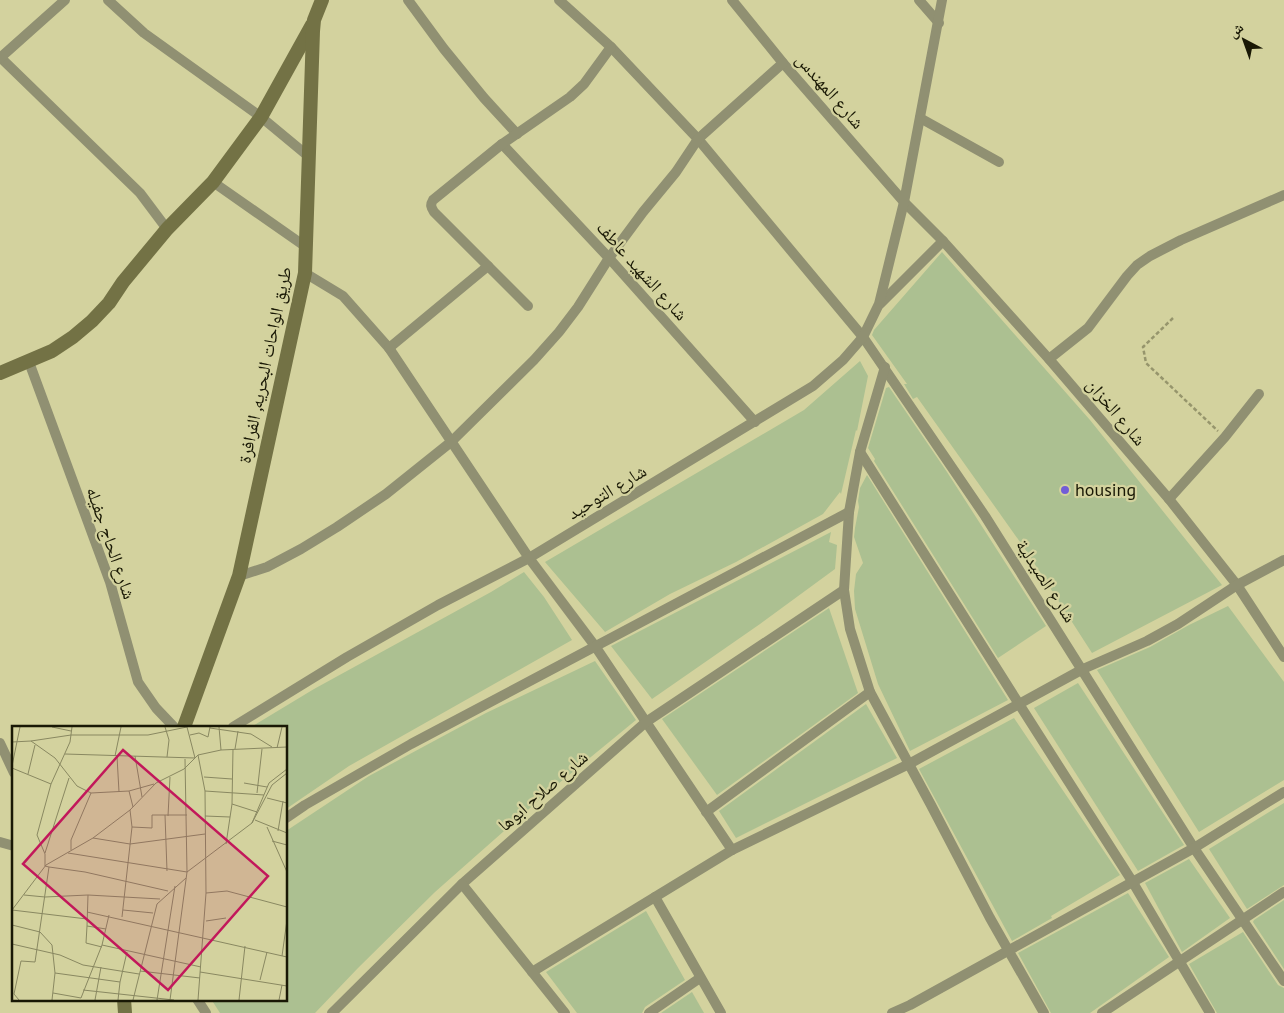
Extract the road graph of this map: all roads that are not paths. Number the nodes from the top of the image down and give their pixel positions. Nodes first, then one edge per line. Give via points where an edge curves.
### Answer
1 (65, 0) edge
2 (108, 0) edge
3 (322, 0) edge
4 (408, 0) edge
5 (559, 0) edge
6 (732, 0) edge
7 (919, 0) edge
8 (942, 0) edge
9 (314, 20) junction
10 (938, 23) junction
11 (611, 47) junction
12 (0, 58) edge
13 (784, 63) junction
14 (262, 117) junction
15 (920, 118) junction
16 (517, 134) junction
17 (698, 139) junction
18 (502, 144) junction
19 (308, 156) junction
20 (1000, 162) dead end
21 (213, 182) junction
22 (1284, 195) edge
23 (904, 202) junction
24 (167, 228) junction
25 (943, 241) junction
26 (306, 247) junction
27 (610, 258) junction
28 (488, 266) junction
29 (306, 274) junction
30 (879, 304) junction
31 (528, 306) dead end
32 (863, 337) junction
33 (389, 348) junction
34 (1049, 359) junction
35 (29, 362) junction
36 (885, 367) junction
37 (0, 373) edge
38 (1259, 394) dead end
39 (755, 422) junction
40 (451, 442) junction
41 (860, 452) junction
42 (1169, 499) junction
43 (849, 512) junction
44 (529, 558) junction
45 (1284, 560) edge
46 (239, 576) junction
47 (1236, 585) junction
48 (844, 590) junction
49 (595, 646) junction
50 (1284, 657) edge
51 (1083, 669) junction
52 (870, 692) junction
53 (1019, 704) junction
54 (646, 722) junction
55 (173, 726) edge
56 (184, 726) edge
57 (235, 726) edge
58 (0, 743) edge
59 (2, 755) edge
60 (909, 764) junction
61 (12, 770) edge
62 (1284, 792) edge
63 (706, 812) junction
64 (288, 817) edge
65 (1194, 848) junction
66 (732, 850) junction
67 (1132, 881) junction
68 (462, 884) junction
69 (1284, 892) edge
70 (655, 897) junction
71 (1243, 921) junction
72 (1008, 951) junction
73 (1180, 962) junction
74 (532, 972) junction
75 (700, 978) junction
76 (1284, 981) edge
77 (124, 1000) edge
78 (198, 1000) edge
79 (912, 1009) edge
80 (561, 1012) edge
81 (125, 1013) edge
82 (206, 1013) edge
83 (332, 1013) edge
84 (648, 1013) edge
85 (721, 1013) edge
86 (892, 1013) edge
87 (1044, 1013) edge
88 (1102, 1013) edge
89 (1210, 1013) edge

1 - 12 street
2 - 14 street via 144,33
3 - 9 main road, طريق الواحات البحريه, الفرافرة
4 - 16 street via 444,49
5 - 11 street, شارع الصيدلية
6 - 13 street, شارع المهندس
7 - 10 street
8 - 10 street, شارع التوحيد
9 - 14 main road
9 - 19 main road, طريق الواحات البحريه, الفرافرة
10 - 15 street, شارع التوحيد
11 - 16 street via 584,84 570,97
11 - 17 street, شارع الصيدلية
12 - 24 street via 140,193
13 - 17 street
13 - 23 street, شارع المهندس
14 - 19 street
14 - 21 main road
15 - 20 street
15 - 23 street, شارع التوحيد
16 - 18 street
17 - 27 street
17 - 32 street, شارع الصيدلية
18 - 27 street, شارع الشهيد عاطف
18 - 28 street via 431,203 434,212
19 - 26 main road, طريق الواحات البحريه, الفرافرة
21 - 24 main road
21 - 26 street
22 - 34 street via 1181,240 1137,265 1088,328
23 - 25 street, شارع الخزان
23 - 30 street, شارع التوحيد
24 - 35 main road via 92,321 73,338
25 - 30 street
25 - 34 street, شارع الخزان
26 - 29 main road, طريق الواحات البحريه, الفرافرة
27 - 39 street, شارع الشهيد عاطف
27 - 40 street via 560,332
28 - 31 street
28 - 33 street
29 - 33 street via 343,296
29 - 46 main road, طريق الواحات البحريه, الفرافرة
30 - 32 street, شارع التوحيد
32 - 36 street, شارع الصيدلية
32 - 39 street, شارع التوحيد via 843,360 812,386
33 - 40 street
34 - 42 street, شارع الخزان
35 - 37 main road
35 - 55 street, شارع الحاج جفيله via 110,582 138,682
36 - 41 street
36 - 51 street, شارع الصيدلية via 986,516
38 - 42 street
39 - 44 street, شارع التوحيد
40 - 44 street
40 - 46 street via 386,494 330,532 267,567
41 - 43 street
41 - 53 street
42 - 47 street, شارع الخزان
43 - 48 street
43 - 49 street
44 - 49 street
44 - 57 street, شارع التوحيد via 438,605
45 - 47 street
46 - 56 main road, طريق الواحات البحريه, الفرافرة
47 - 50 street, شارع الخزان
47 - 51 street via 1178,624
48 - 52 street via 850,628
48 - 54 street, شارع صلاح ابوها
49 - 54 street
49 - 64 street via 411,744
51 - 53 street
51 - 65 street, شارع الصيدلية
52 - 60 street
52 - 63 street
53 - 60 street
53 - 67 street
54 - 63 street
54 - 68 street, شارع صلاح ابوها
58 - 59 street
59 - 61 street
60 - 66 street
60 - 72 street
62 - 65 street
63 - 66 street
65 - 67 street
65 - 71 street, شارع الصيدلية
66 - 70 street
67 - 72 street
67 - 73 street
68 - 74 street
68 - 83 street, شارع صلاح ابوها
69 - 71 street
70 - 74 street
70 - 75 street
71 - 73 street
71 - 76 street, شارع الصيدلية
72 - 79 street
72 - 87 street
73 - 88 street
73 - 89 street
74 - 80 street
75 - 84 street
75 - 85 street
77 - 81 main road
78 - 82 street
79 - 86 street

